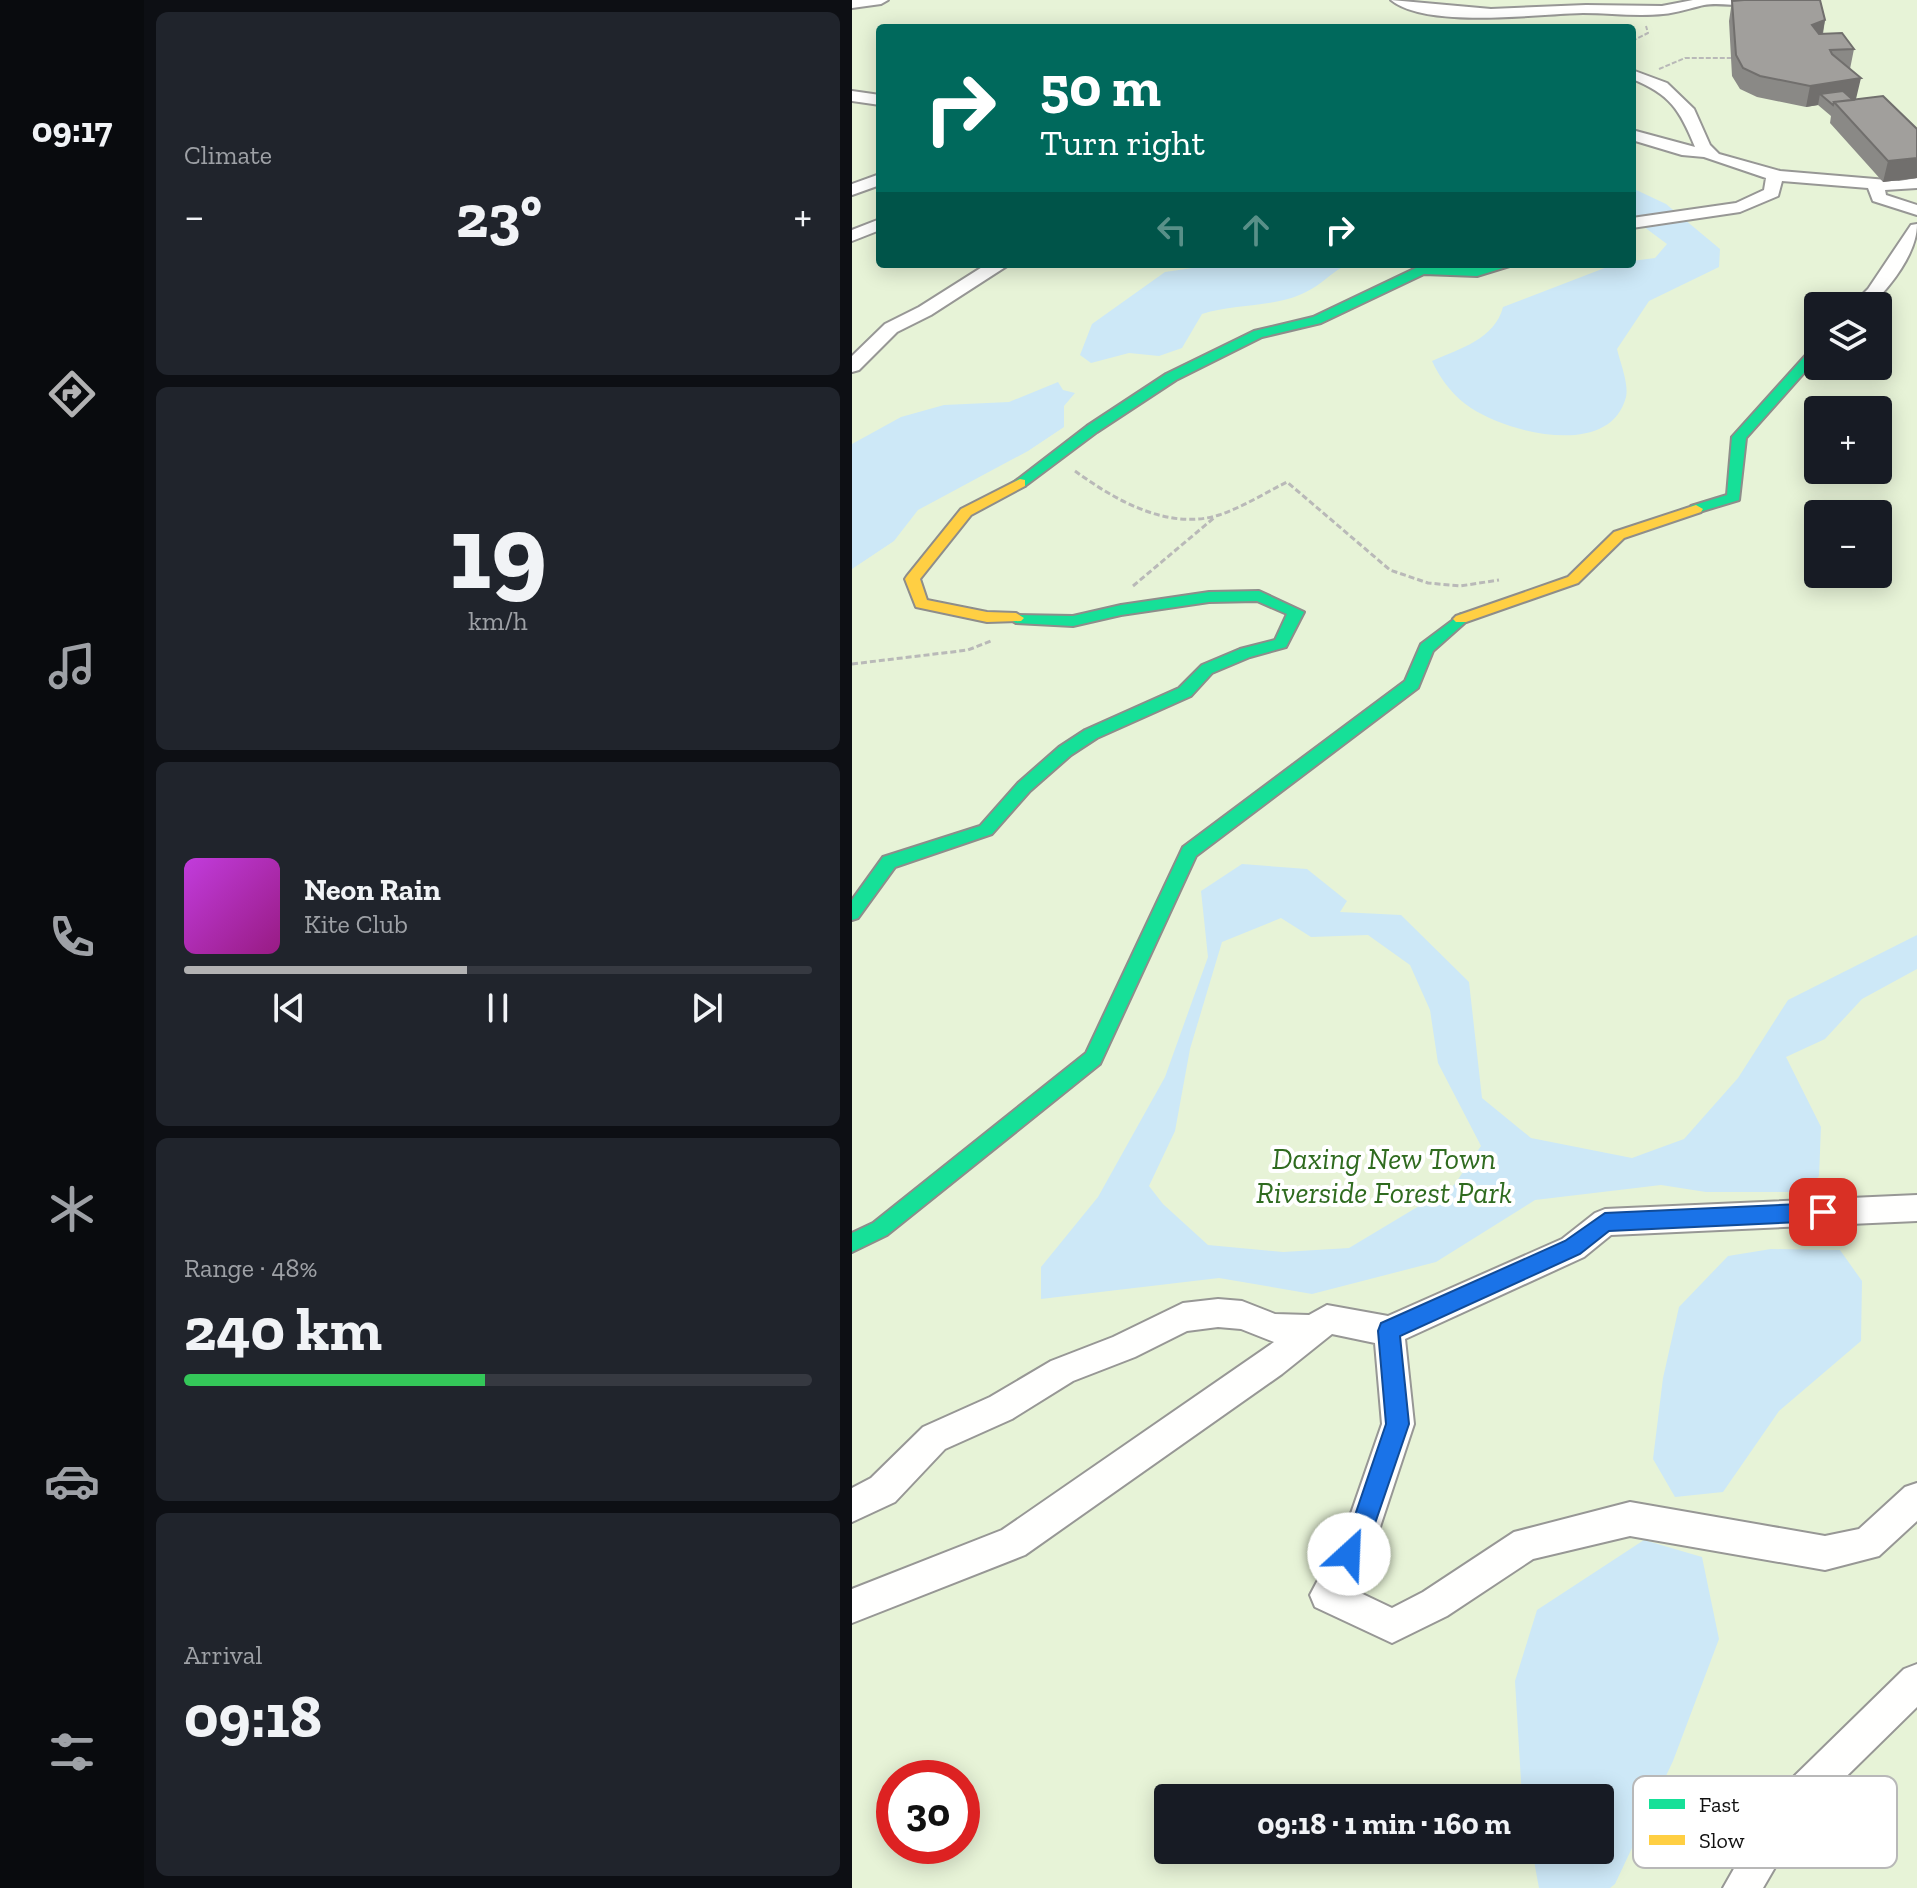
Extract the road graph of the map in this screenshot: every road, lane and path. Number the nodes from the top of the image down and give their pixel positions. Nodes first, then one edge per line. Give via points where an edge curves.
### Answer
1 (881, 0) edge
2 (1398, 0) edge
3 (1805, 0) edge
4 (1706, 1) edge
5 (852, 4) edge
6 (1733, 58) edge
7 (1638, 76) edge
8 (852, 96) edge
9 (876, 99) edge
10 (1636, 136) edge
11 (1709, 153) junction
12 (1775, 175) junction
13 (876, 181) edge
14 (1917, 183) edge
15 (1876, 185) junction
16 (852, 190) edge
17 (1917, 210) edge
18 (1636, 222) edge
19 (876, 226) edge
20 (1917, 229) edge
21 (852, 236) edge
22 (992, 268) edge
23 (1494, 268) edge
24 (1875, 292) edge
25 (1804, 365) edge
26 (852, 366) edge
27 (1077, 441) junction
28 (1217, 516) junction
29 (1506, 579) dead end
30 (1133, 585) dead end
31 (1037, 619) junction
32 (852, 664) edge
33 (852, 913) edge
34 (1917, 1208) edge
35 (852, 1243) edge
36 (1314, 1329) junction
37 (1389, 1331) junction
38 (1917, 1499) edge
39 (852, 1505) edge
40 (852, 1606) edge
41 (1917, 1682) edge
42 (1821, 1776) edge
43 (1754, 1868) edge
44 (1742, 1888) edge

1 - 5 street
2 - 4 street via 1487,15 1585,9 1640,13
3 - 4 street
6 - 7 path via 1692,56
7 - 11 street via 1662,86 1689,112
8 - 9 street
10 - 11 street
11 - 12 street
12 - 15 street
12 - 18 street via 1772,193 1740,207
13 - 16 street
14 - 15 street
15 - 17 street via 1879,198
19 - 21 street
20 - 24 street
22 - 26 street via 891,328
23 - 27 street via 1422,270 1317,320 1258,334 1171,377
25 - 35 street via 1739,437 1734,497 1619,535 1573,580 1461,619 1426,648 1412,684 1189,852 1093,1058 880,1229
27 - 28 path via 1070,454 1076,472 1125,503 1182,520
27 - 31 street via 1018,485 966,512 912,579 921,604 987,617
28 - 29 path via 1287,482 1390,570 1428,583 1460,586
28 - 30 path
31 - 32 path via 968,650
31 - 33 street via 1073,621 1165,603 1259,596 1296,612 1281,643 1207,669 1185,692 1065,751 986,830 889,862
34 - 37 street via 1605,1222 1573,1248
36 - 37 street via 1327,1319
36 - 39 street via 1274,1328 1242,1315 1183,1317 1062,1371 1001,1408 934,1438 883,1490
36 - 40 street via 1013,1543
37 - 38 street via 1398,1424 1361,1533 1327,1595 1392,1626 1526,1544 1630,1519 1825,1553 1867,1544
41 - 42 street
43 - 44 street

